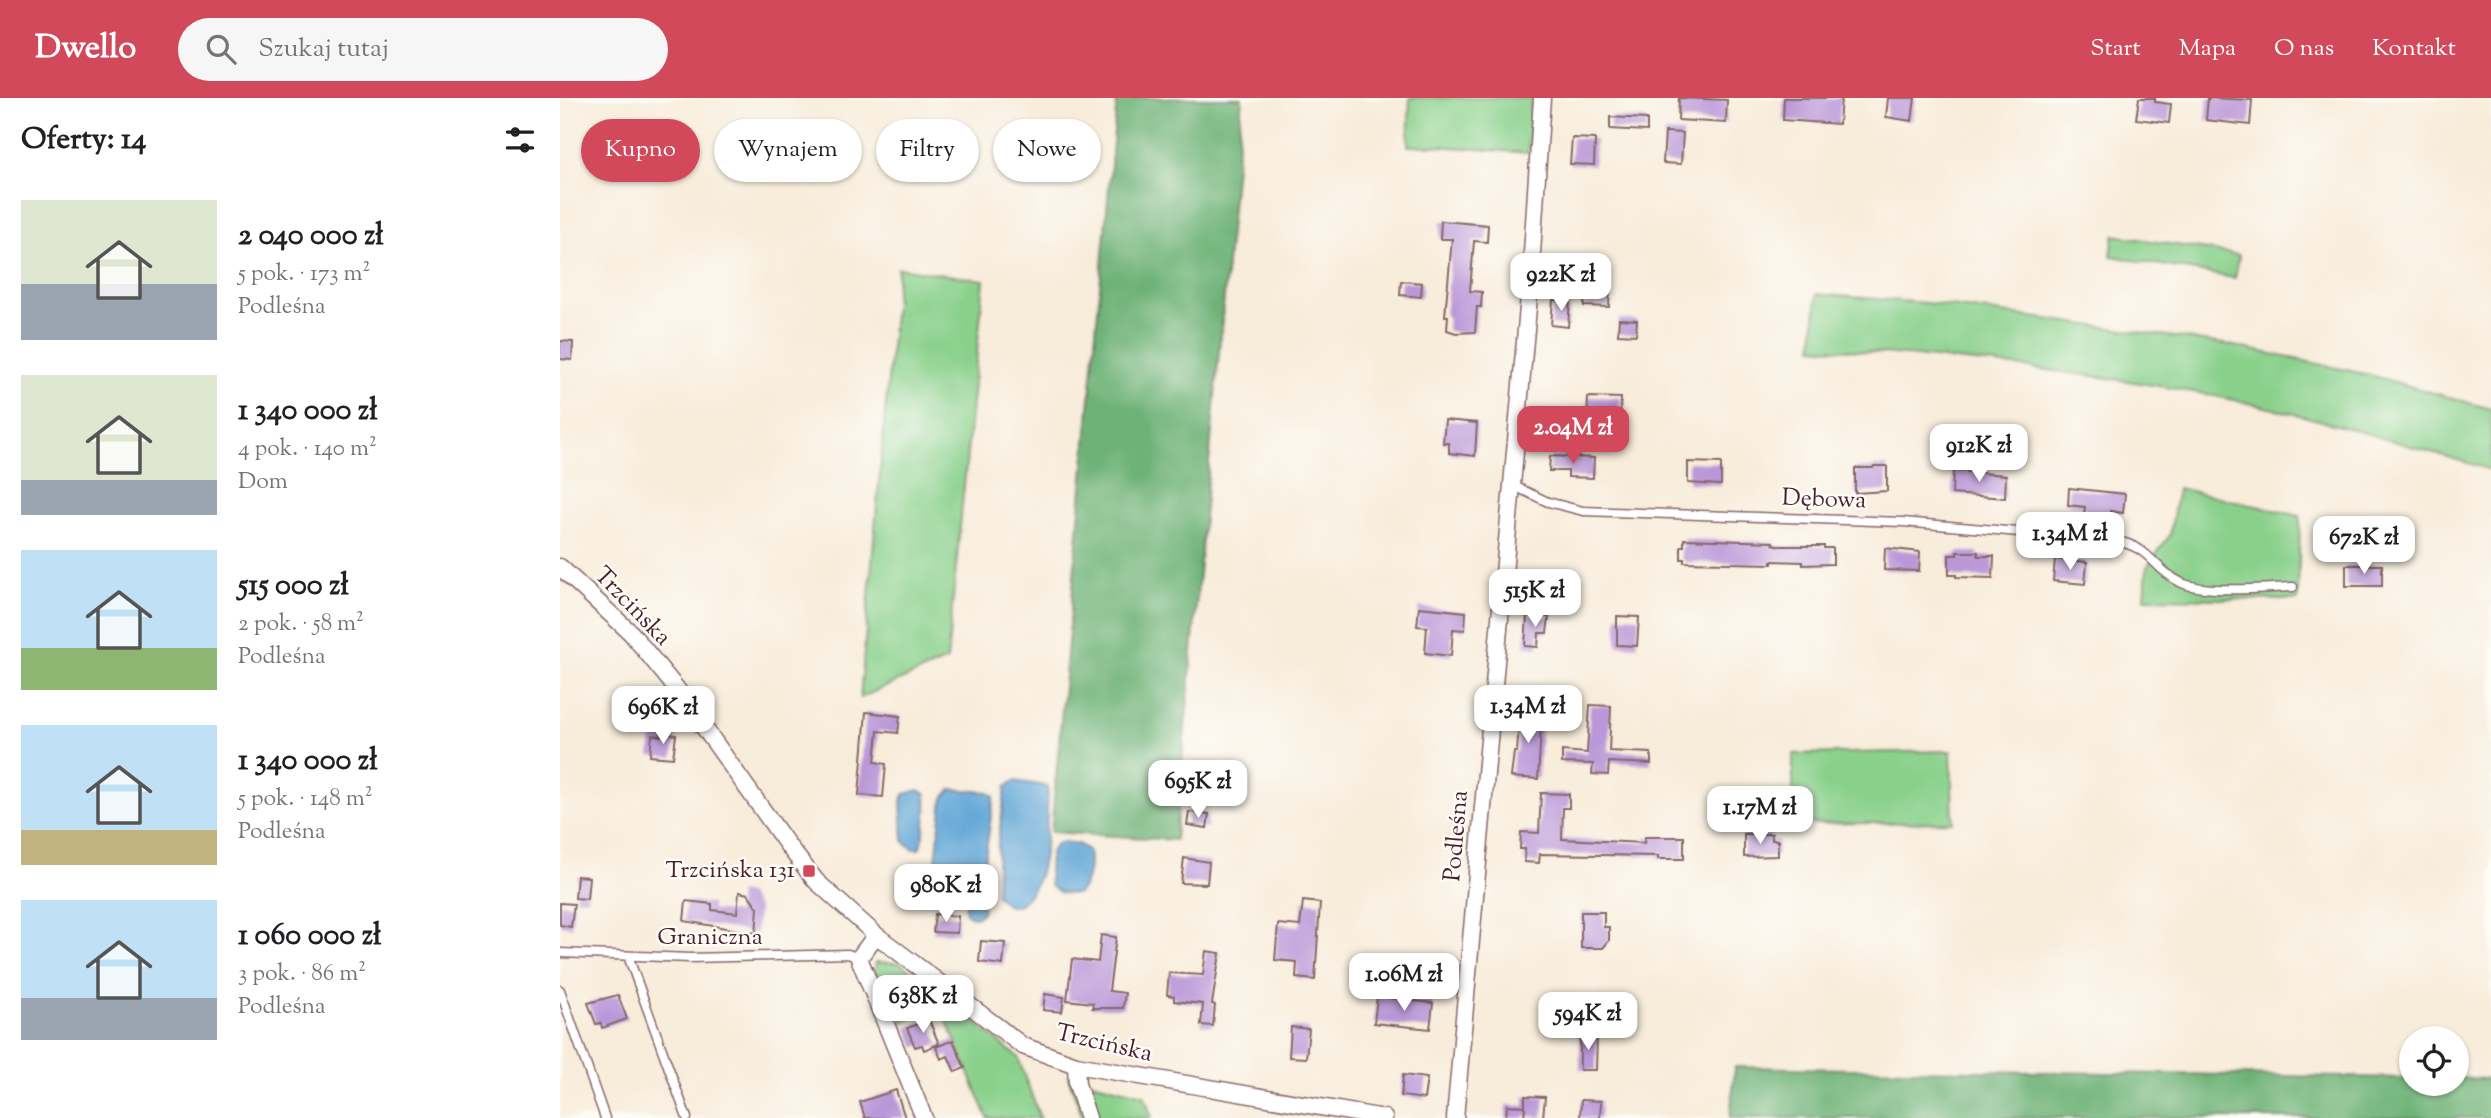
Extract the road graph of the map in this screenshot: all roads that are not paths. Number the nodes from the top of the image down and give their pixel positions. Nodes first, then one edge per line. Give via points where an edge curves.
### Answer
1 (1542, 98) edge
2 (1512, 485) junction
3 (560, 567) edge
4 (2294, 587) dead end
5 (876, 935) junction
6 (560, 953) edge
7 (628, 956) junction
8 (859, 958) junction
9 (560, 990) edge
10 (1076, 1065) junction
11 (605, 1118) edge
12 (687, 1118) edge
13 (925, 1118) edge
14 (1088, 1118) edge
15 (1384, 1118) edge
16 (1455, 1118) edge

1 - 2 street, Podleśna
2 - 4 lane, Dębowa via 1583,512 1903,522 2112,540 2143,550 2183,584
2 - 16 street, Podleśna
3 - 5 street, Trzcińska via 631,633 816,881
5 - 8 street
5 - 10 street, Trzcińska via 1023,1046
6 - 7 lane, Graniczna
7 - 8 lane, Graniczna via 848,954
7 - 12 lane
8 - 13 street
9 - 11 lane
10 - 14 street
10 - 15 street, Trzcińska

